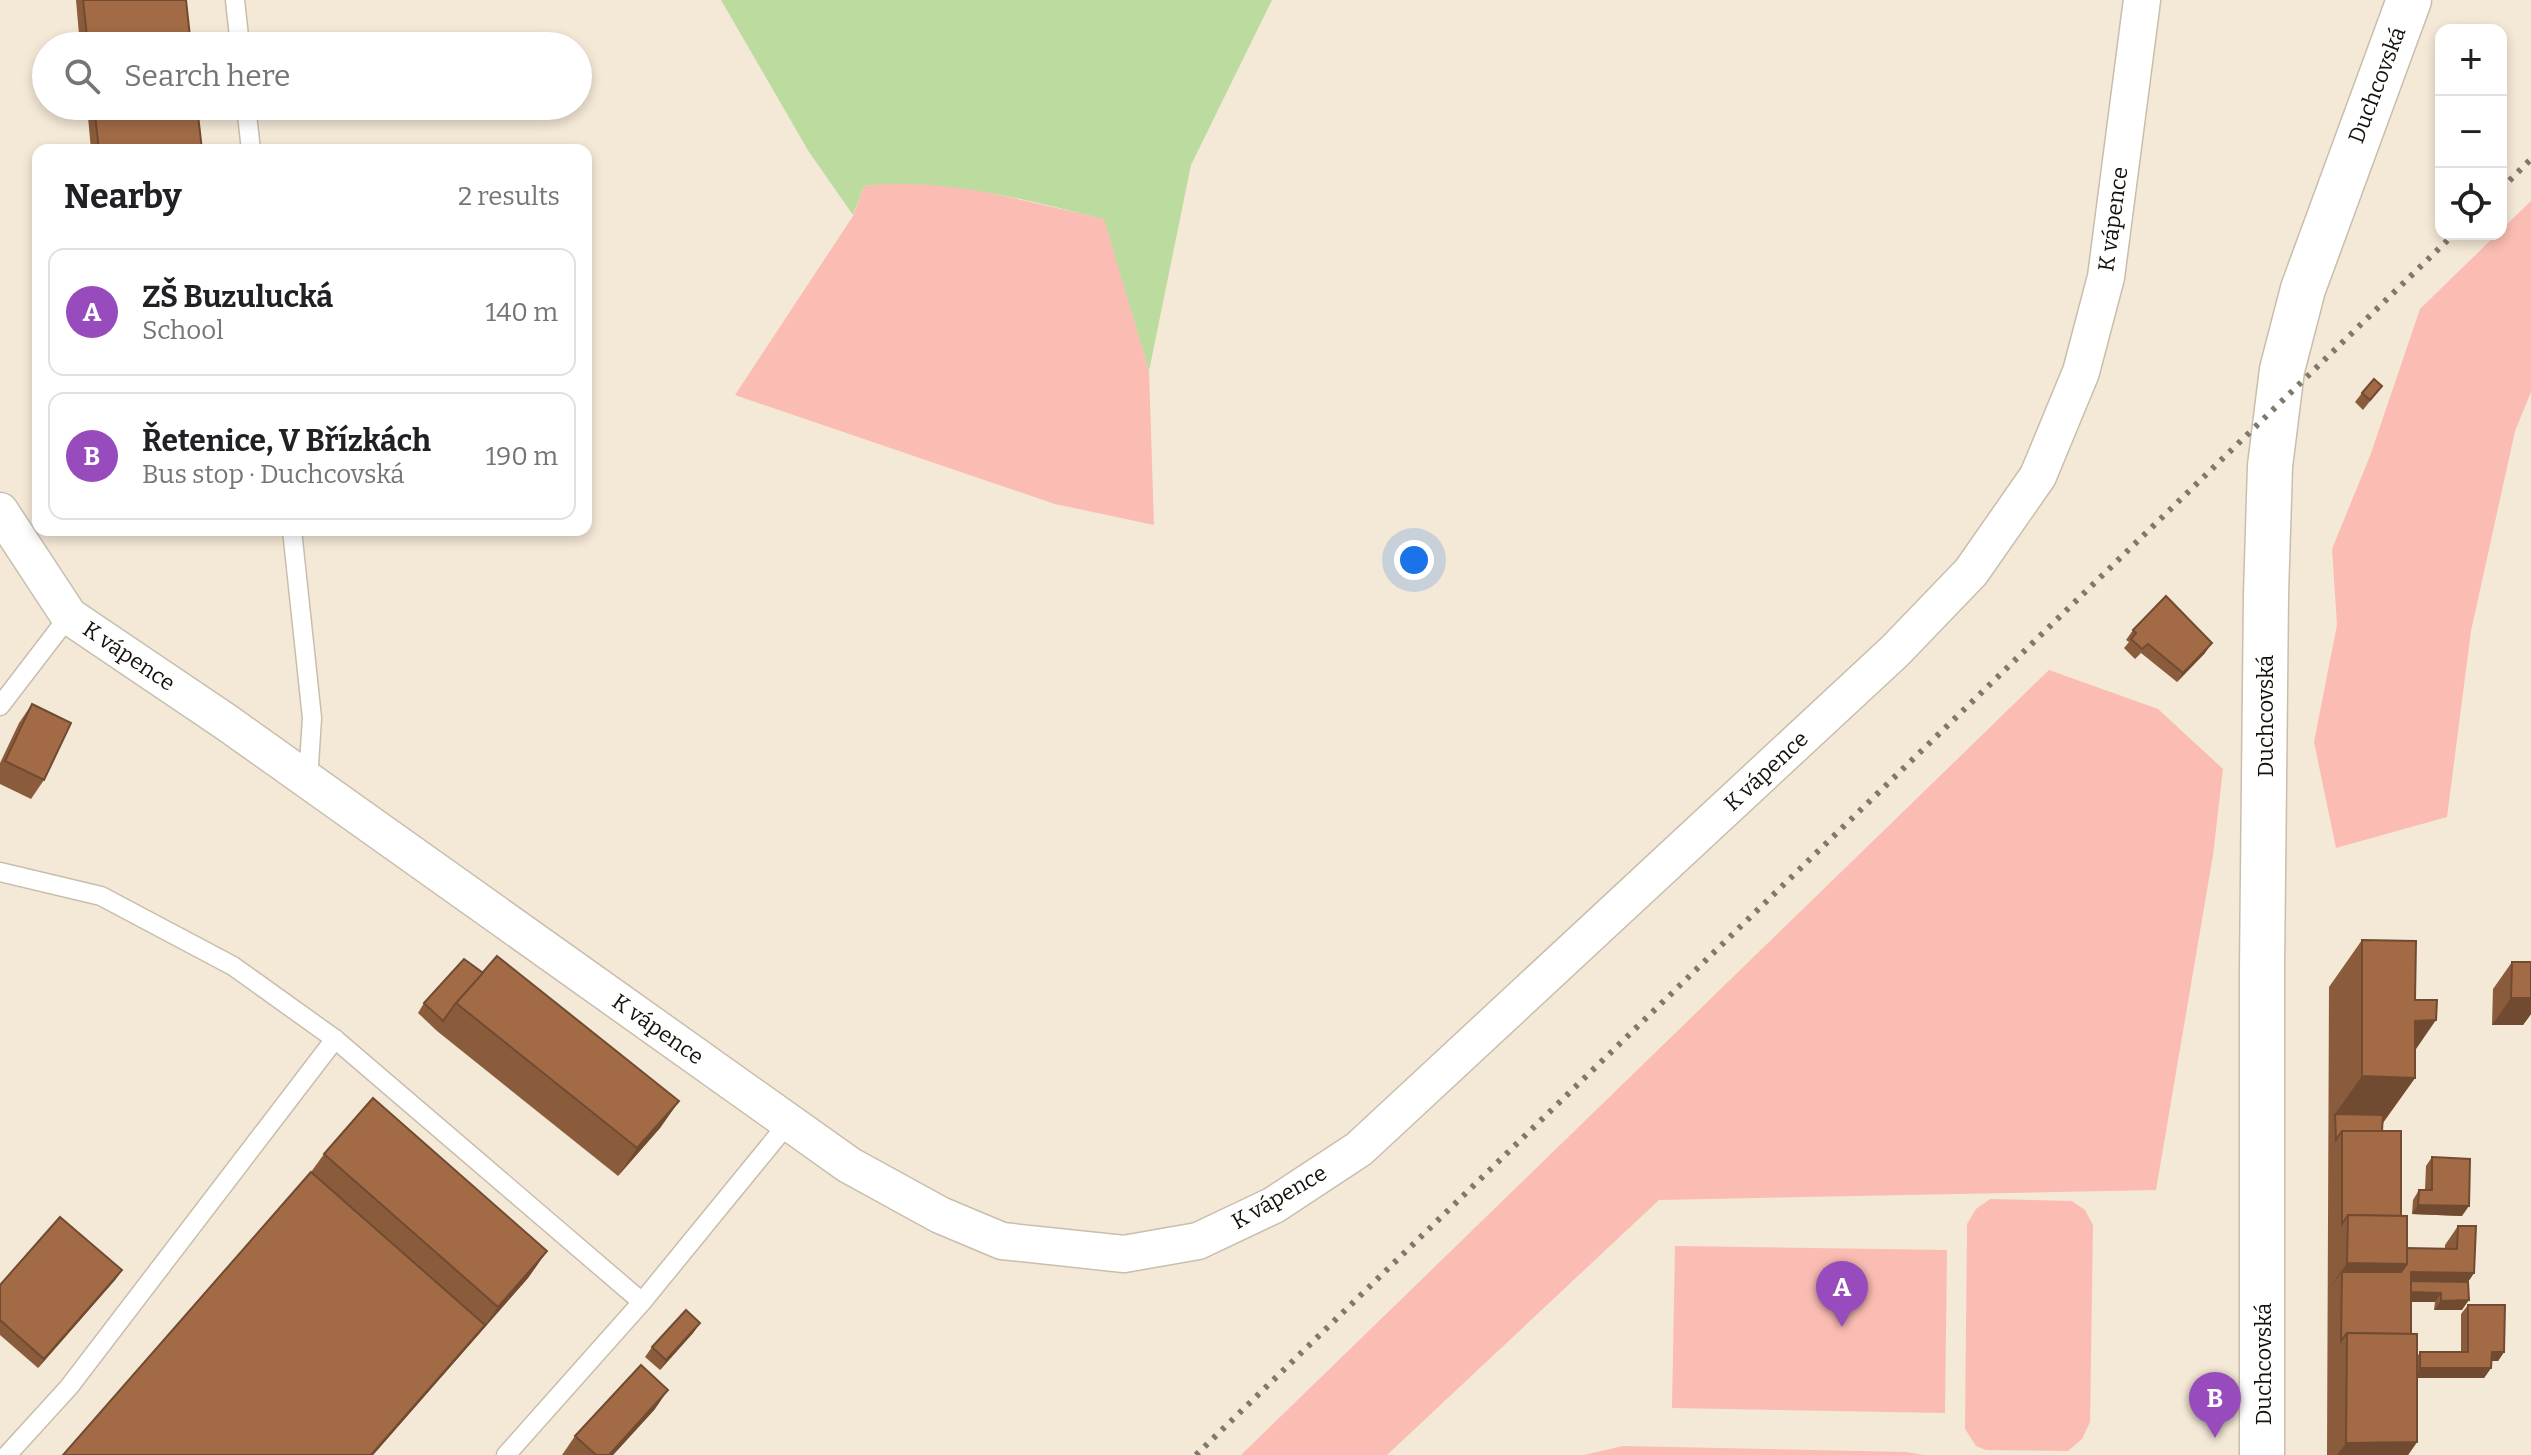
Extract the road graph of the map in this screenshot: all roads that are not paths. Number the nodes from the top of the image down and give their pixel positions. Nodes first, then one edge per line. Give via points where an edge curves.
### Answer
1 (235, 0) edge
2 (2142, 0) edge
3 (2409, 0) edge
4 (238, 32) edge
5 (248, 120) edge
6 (250, 144) edge
7 (0, 511) edge
8 (293, 536) edge
9 (69, 616) junction
10 (0, 706) edge
11 (308, 780) junction
12 (0, 872) edge
13 (335, 1039) junction
14 (789, 1122) junction
15 (642, 1302) junction
16 (7, 1455) edge
17 (506, 1455) edge
18 (2262, 1455) edge

1 - 4 lane
2 - 14 street, K vápence via 2106,277 2081,372 2038,476 1971,572 1895,651 1359,1149 1274,1205 1198,1241 1124,1254 1002,1241 940,1215 849,1165
3 - 18 main road, Duchcovská via 2303,289 2282,370 2271,451 2261,1091
5 - 6 lane
7 - 9 street, K vápence
8 - 11 lane via 312,718
9 - 10 lane
9 - 11 street, K vápence
11 - 14 street, K vápence
12 - 13 lane via 101,896 233,966
13 - 15 lane
13 - 16 lane via 69,1387
14 - 15 lane
15 - 17 lane

